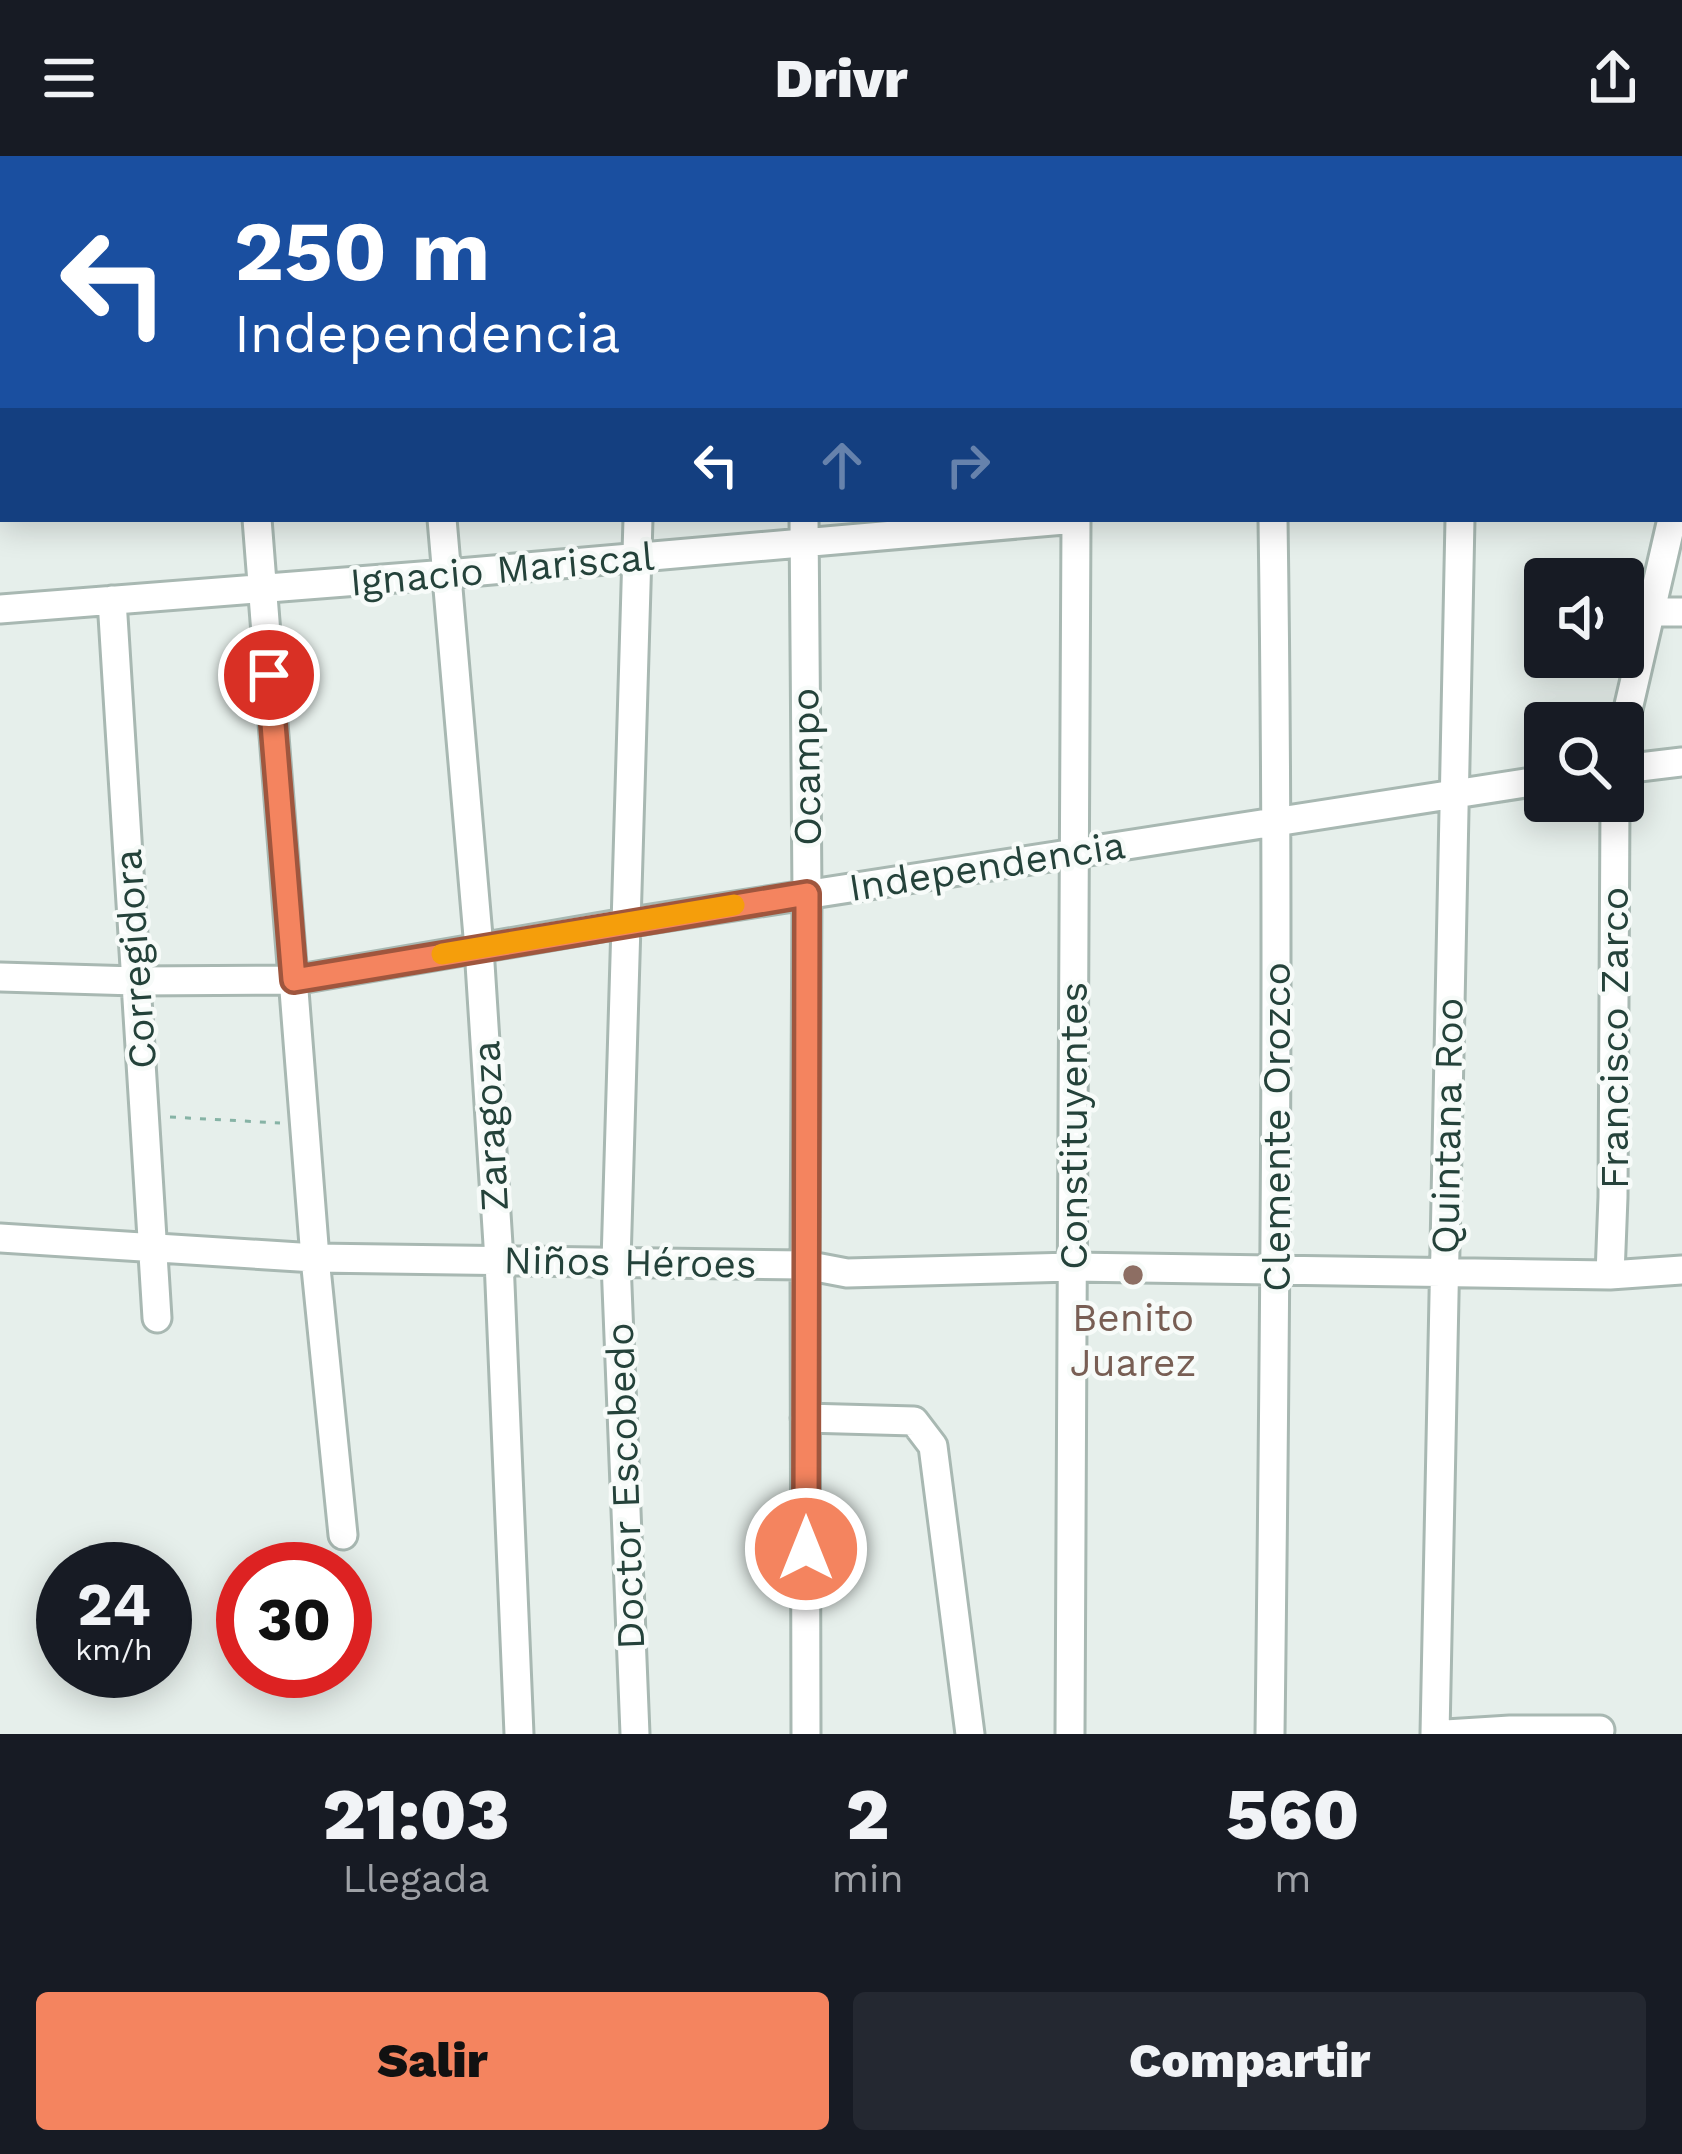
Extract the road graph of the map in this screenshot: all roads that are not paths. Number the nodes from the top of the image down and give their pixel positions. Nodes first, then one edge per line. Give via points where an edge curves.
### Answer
1 (257, 522) edge
2 (442, 522) edge
3 (638, 522) edge
4 (1008, 522) edge
5 (1076, 522) edge
6 (1273, 522) edge
7 (1460, 522) edge
8 (1671, 522) edge
9 (804, 531) edge
10 (638, 558) junction
11 (447, 574) junction
12 (262, 588) junction
13 (112, 600) junction
14 (0, 608) edge
15 (1649, 612) junction
16 (1682, 612) edge
17 (1629, 702) edge
18 (1682, 762) edge
19 (1644, 767) edge
20 (1524, 783) edge
21 (1454, 794) junction
22 (1278, 821) junction
23 (1615, 822) edge
24 (1075, 851) junction
25 (807, 894) junction
26 (626, 923) junction
27 (479, 948) junction
28 (0, 977) edge
29 (294, 980) junction
30 (136, 981) junction
31 (0, 1238) edge
32 (152, 1248) junction
33 (315, 1258) junction
34 (499, 1261) junction
35 (616, 1262) junction
36 (805, 1265) junction
37 (1072, 1267) junction
38 (1276, 1270) junction
39 (1682, 1270) edge
40 (1444, 1273) junction
41 (1610, 1275) junction
42 (157, 1318) dead end
43 (806, 1418) junction
44 (343, 1535) dead end
45 (1600, 1730) dead end
46 (519, 1734) edge
47 (635, 1734) edge
48 (806, 1734) edge
49 (970, 1734) edge
50 (1070, 1734) edge
51 (1270, 1734) edge
52 (1435, 1734) edge
53 (1446, 1734) edge

1 - 12 street
2 - 11 street, Zaragoza
3 - 10 street, Doctor Escobedo
4 - 9 street, Ignacio Mariscal
5 - 24 street, Constituyentes
6 - 22 street, Clemente Orozco
7 - 21 street, Quintana Roo
8 - 15 street
9 - 10 street, Ignacio Mariscal
9 - 25 street, Ocampo
10 - 11 street, Ignacio Mariscal
10 - 26 street, Doctor Escobedo
11 - 12 street, Ignacio Mariscal
11 - 27 street, Zaragoza
12 - 13 street, Ignacio Mariscal
12 - 29 street
13 - 14 street, Ignacio Mariscal
13 - 30 street, Corregidora
15 - 16 street
15 - 17 street
18 - 19 street
20 - 21 street, Independencia
21 - 22 street, Independencia
21 - 40 street, Quintana Roo
22 - 24 street, Independencia
22 - 38 street, Clemente Orozco
23 - 41 street, Francisco Zarco
24 - 25 street, Independencia
24 - 37 street, Constituyentes
25 - 26 street, Independencia
25 - 36 street, Ocampo
26 - 27 street, Independencia
26 - 35 street, Doctor Escobedo
27 - 29 street, Independencia
27 - 34 street, Zaragoza
28 - 30 street, Independencia
29 - 30 street, Independencia
29 - 33 street
30 - 32 street, Corregidora
31 - 32 street, Niños Héroes
32 - 33 street, Niños Héroes
32 - 42 street, Corregidora
33 - 34 street, Niños Héroes
33 - 44 street
34 - 35 street, Niños Héroes
34 - 46 street, Zaragoza
35 - 36 street, Niños Héroes
35 - 47 street, Doctor Escobedo
36 - 37 street, Niños Héroes via 847,1273
36 - 43 street, Ocampo
37 - 38 street, Niños Héroes
37 - 50 street, Constituyentes
38 - 40 street, Niños Héroes
38 - 51 street, Clemente Orozco
39 - 41 street, Niños Héroes
40 - 41 street, Niños Héroes
40 - 52 street, Quintana Roo
43 - 48 street, Ocampo
43 - 49 street via 914,1421 933,1446
45 - 53 street

